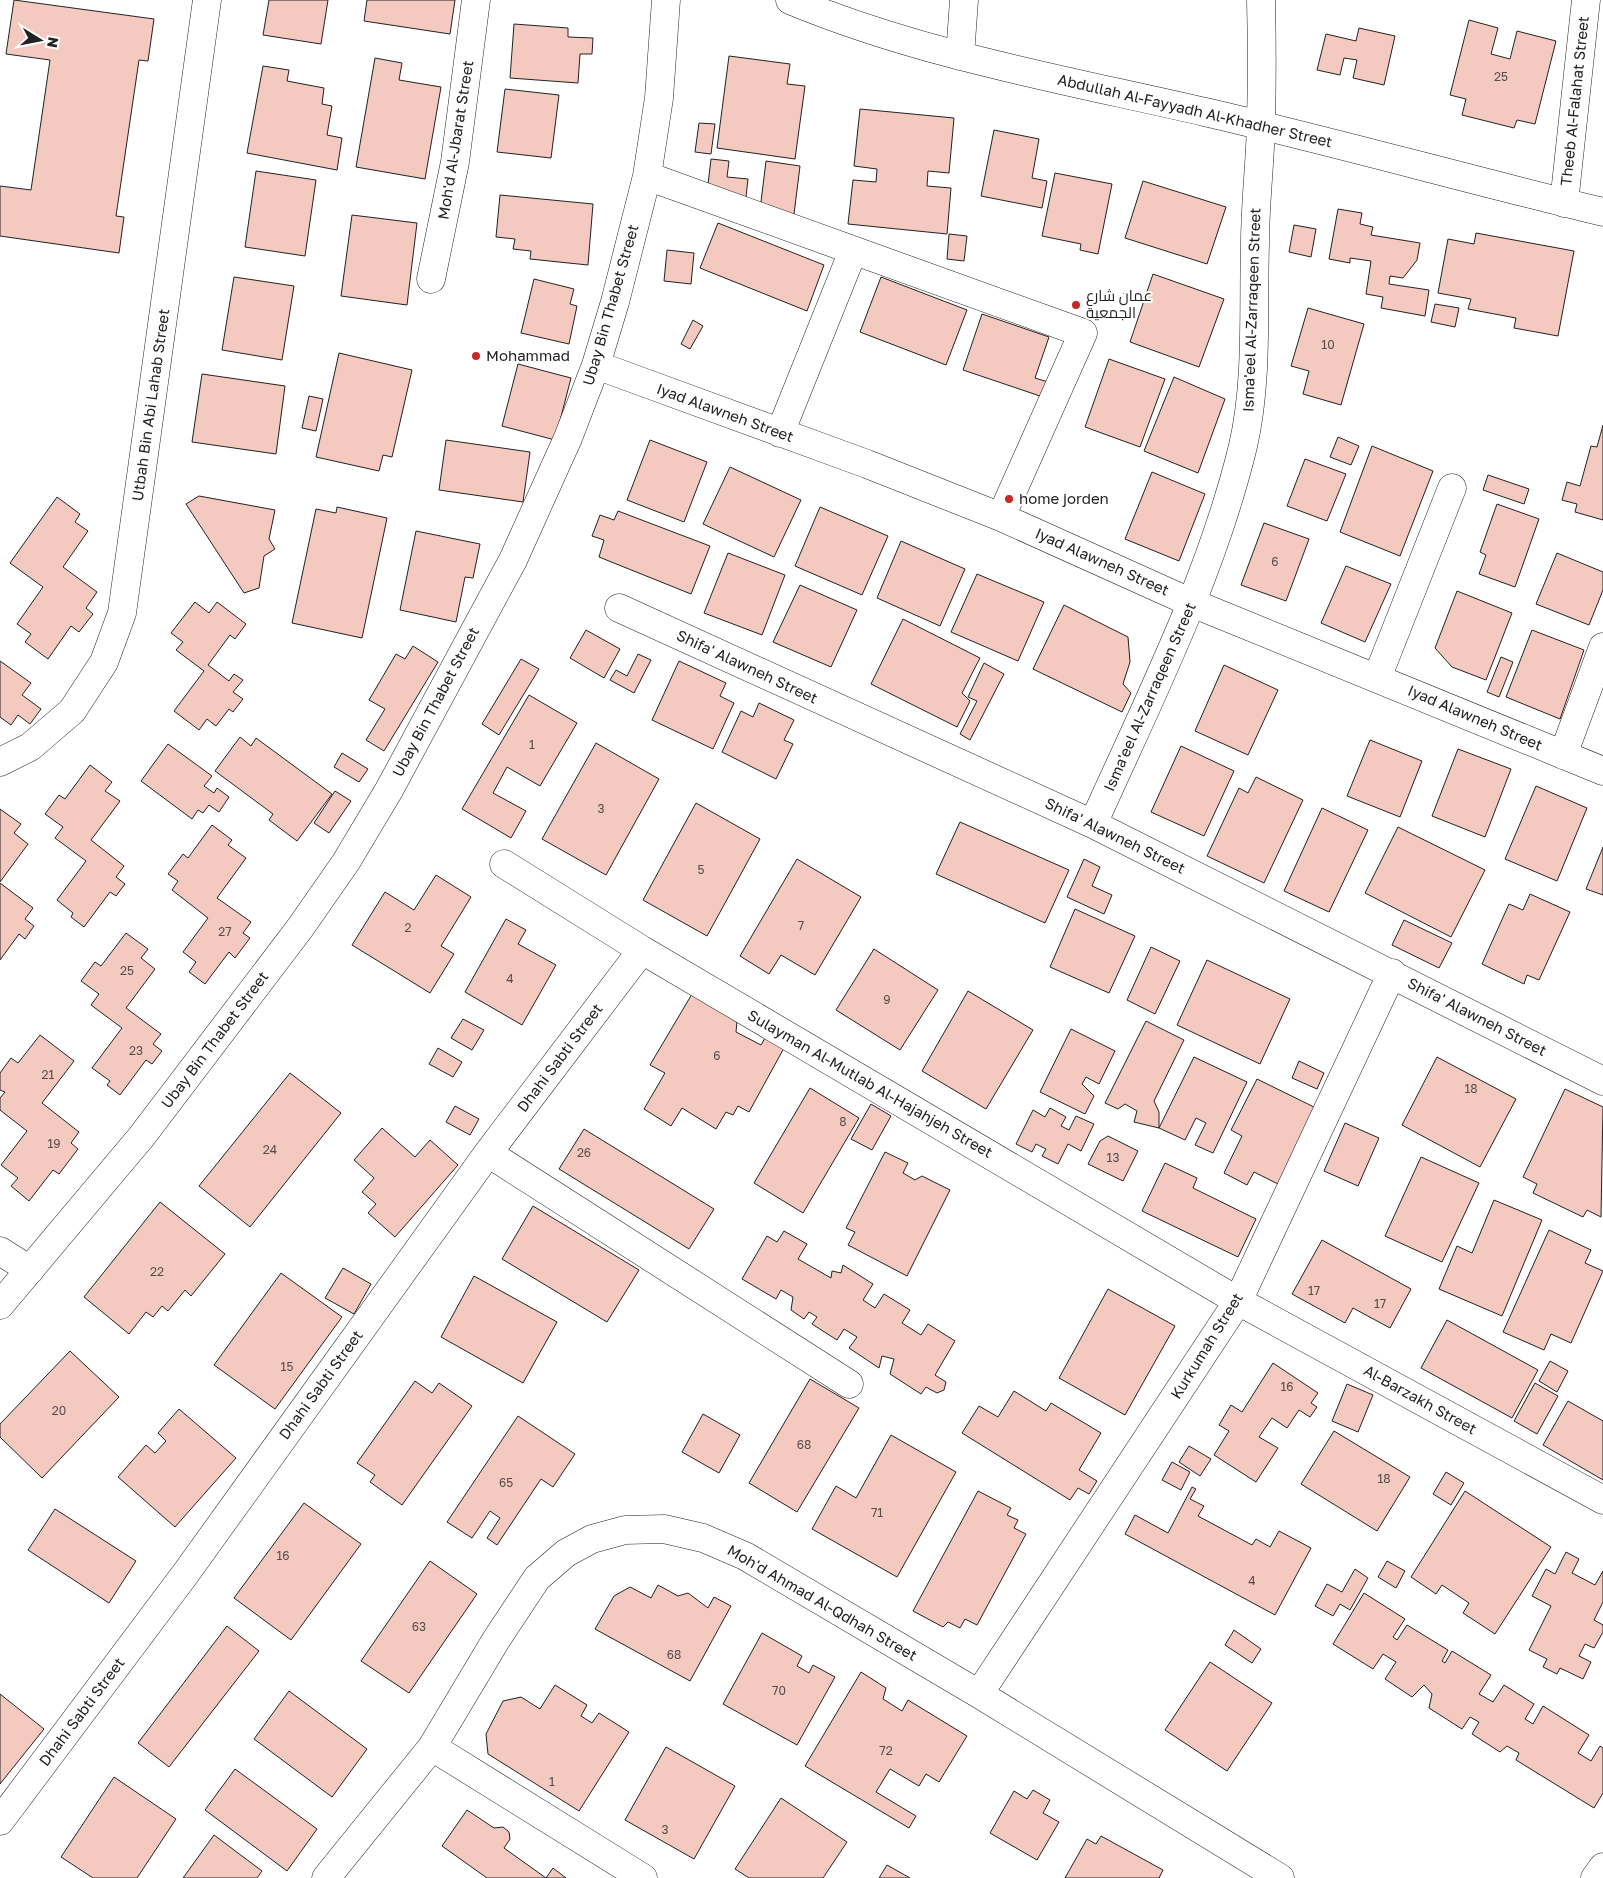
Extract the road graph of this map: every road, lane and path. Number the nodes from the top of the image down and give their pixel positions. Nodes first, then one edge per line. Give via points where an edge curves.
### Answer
1 (207, 0) edge
2 (476, 0) edge
3 (666, 0) edge
4 (790, 0) edge
5 (964, 0) edge
6 (1261, 0) edge
7 (1586, 0) edge
8 (960, 56) junction
9 (1261, 125) junction
10 (647, 176) junction
11 (1564, 203) junction
12 (1603, 212) edge
13 (853, 251) junction
14 (431, 279) dead end
15 (596, 365) junction
16 (780, 433) junction
17 (1452, 488) dead end
18 (1001, 517) junction
19 (1192, 603) junction
20 (619, 608) dead end
21 (1603, 647) edge
22 (1378, 678) junction
23 (1564, 755) junction
24 (0, 762) edge
25 (1603, 771) edge
26 (1093, 824) junction
27 (504, 864) dead end
28 (642, 950) junction
29 (1392, 973) junction
30 (1603, 1081) edge
31 (488, 1153) junction
32 (0, 1251) edge
33 (30, 1270) junction
34 (1238, 1300) junction
35 (0, 1305) edge
36 (849, 1384) dead end
37 (1603, 1500) edge
38 (979, 1694) junction
39 (432, 1747) junction
40 (0, 1821) edge
41 (1603, 1867) edge
42 (326, 1878) edge
43 (644, 1878) edge
44 (1280, 1878) edge
45 (1595, 1878) edge

1 - 24 street, Utbah Bin Abi Lahab Street via 122,613 104,662 72,711 30,747
2 - 14 street, Moh'd Al-Jbarat Street via 455,162
3 - 10 street, Ubay Bin Thabet Street via 659,98
4 - 8 street, Abdullah Al-Fayyadh Al-Khadher Street via 860,26
5 - 8 street
6 - 9 street, Isma'eel Al-Zarraqeen Street
7 - 11 street, Theeb Al-Falahat Street
8 - 9 street, Abdullah Al-Fayyadh Al-Khadher Street
9 - 11 street, Abdullah Al-Fayyadh Al-Khadher Street
9 - 19 street, Isma'eel Al-Zarraqeen Street via 1250,408 1227,502
10 - 13 street
10 - 15 street, Ubay Bin Thabet Street
11 - 12 street, Abdullah Al-Fayyadh Al-Khadher Street
13 - 16 street
13 - 18 street via 1083,333
15 - 16 street, Iyad Alawneh Street
15 - 33 street, Ubay Bin Thabet Street via 568,438 513,560 389,790 346,862 300,928 142,1136
16 - 18 street, Iyad Alawneh Street
17 - 22 street
18 - 19 street, Iyad Alawneh Street
19 - 22 street, Iyad Alawneh Street
19 - 26 street, Isma'eel Al-Zarraqeen Street
20 - 26 street, Shifa' Alawneh Street
21 - 23 street
22 - 23 street, Iyad Alawneh Street
23 - 25 street, Iyad Alawneh Street
26 - 29 street, Shifa' Alawneh Street
27 - 28 street, Sulayman Al-Mutlab Al-Hajahjeh Street
28 - 31 street, Dhahi Sabti Street
28 - 34 street, Sulayman Al-Mutlab Al-Hajahjeh Street
29 - 30 street, Shifa' Alawneh Street
29 - 34 street, Kurkumah Street
31 - 36 street
31 - 40 street, Dhahi Sabti Street via 186,1573
32 - 33 street
33 - 35 street, Ubay Bin Thabet Street
34 - 37 street, Al-Barzakh Street
34 - 38 street, Kurkumah Street
38 - 39 street, Moh'd Ahmad Al-Qdhah Street via 745,1556 703,1538 664,1529 625,1530 592,1539 566,1553 537,1578
38 - 44 street, Moh'd Ahmad Al-Qdhah Street
39 - 42 street, Moh'd Ahmad Al-Qdhah Street
39 - 43 street
41 - 45 street

